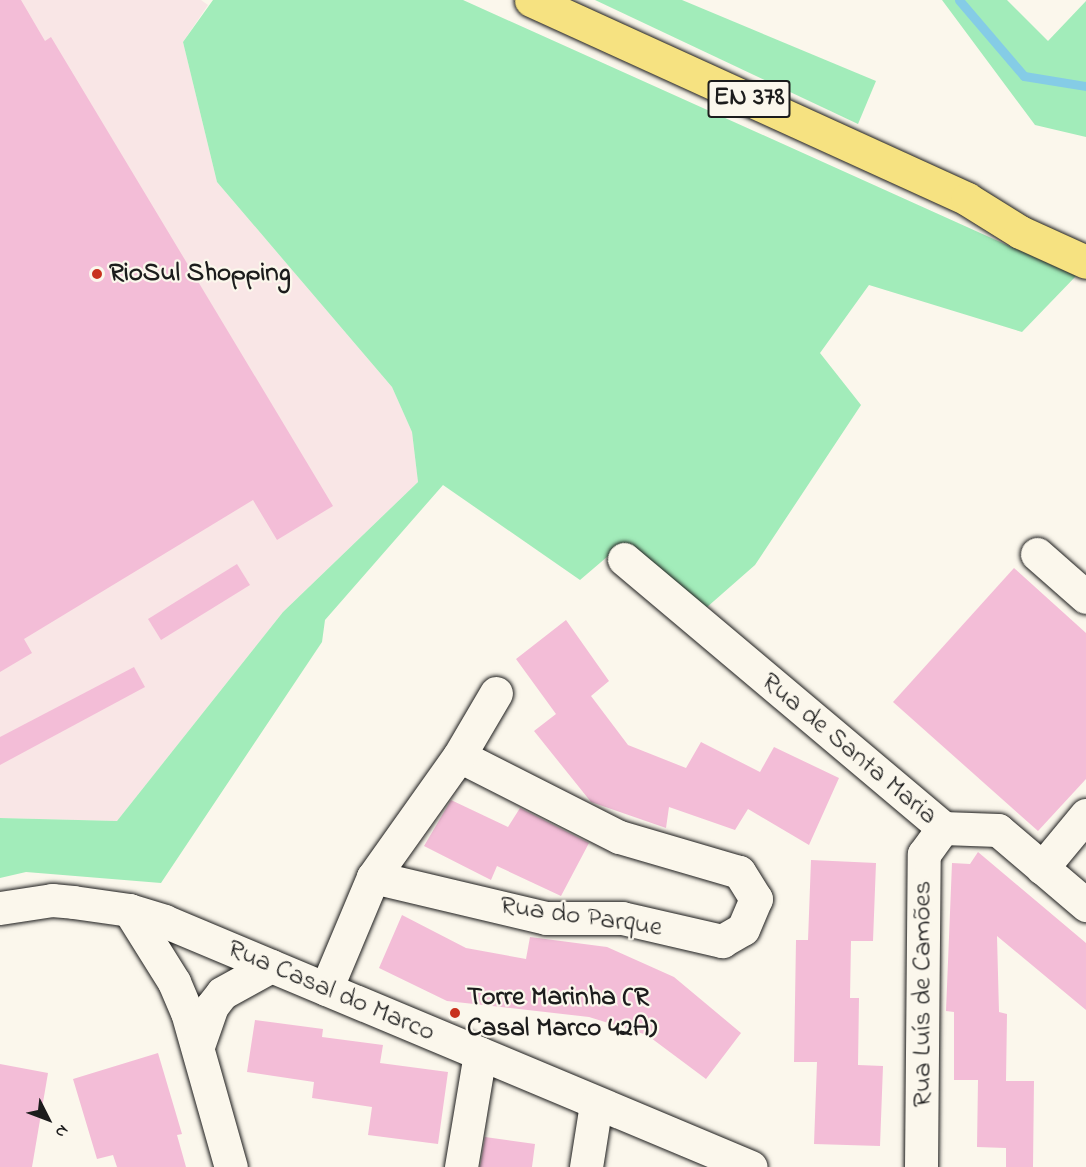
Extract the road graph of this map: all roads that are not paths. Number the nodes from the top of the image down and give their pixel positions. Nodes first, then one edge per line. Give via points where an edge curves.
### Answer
1 (531, 0) edge
2 (966, 199) junction
3 (1086, 241) edge
4 (1086, 262) edge
5 (1037, 554) dead end
6 (624, 559) dead end
7 (1086, 597) edge
8 (496, 693) dead end
9 (459, 756) junction
10 (1086, 815) edge
11 (943, 828) junction
12 (1042, 868) junction
13 (373, 878) junction
14 (1086, 905) edge
15 (0, 908) edge
16 (129, 910) junction
17 (271, 966) junction
18 (326, 989) junction
19 (198, 1046) junction
20 (480, 1054) junction
21 (596, 1104) junction
22 (691, 1155) edge
23 (231, 1167) edge
24 (461, 1167) edge
25 (586, 1167) edge
26 (751, 1167) edge
27 (921, 1167) edge

1 - 2 main road, EN 378
2 - 3 main road, EN 378 via 1028,216
2 - 4 main road, EN 378 via 1020,232
5 - 7 street
6 - 11 street, Rua de Santa Maria
8 - 9 street
9 - 13 street
9 - 13 street, Rua do Parque via 618,837 739,872 756,899 743,929 722,941 622,918 546,918
10 - 12 street
11 - 12 street, Rua de Santa Maria via 998,830
11 - 27 street, Rua Luís de Camões via 924,854
12 - 14 street, Rua de Santa Maria
13 - 18 street
15 - 16 street, Rua Casal do Marco via 52,900
16 - 17 street, Rua Casal do Marco
16 - 19 street via 174,982
17 - 18 street, Rua Casal do Marco
17 - 19 street via 222,993 212,1006
18 - 20 street, Rua Casal do Marco
19 - 23 street
20 - 21 street, Rua Casal do Marco
20 - 24 street
21 - 22 street, Rua Casal do Marco
21 - 25 street
22 - 26 street, Rua Casal do Marco

